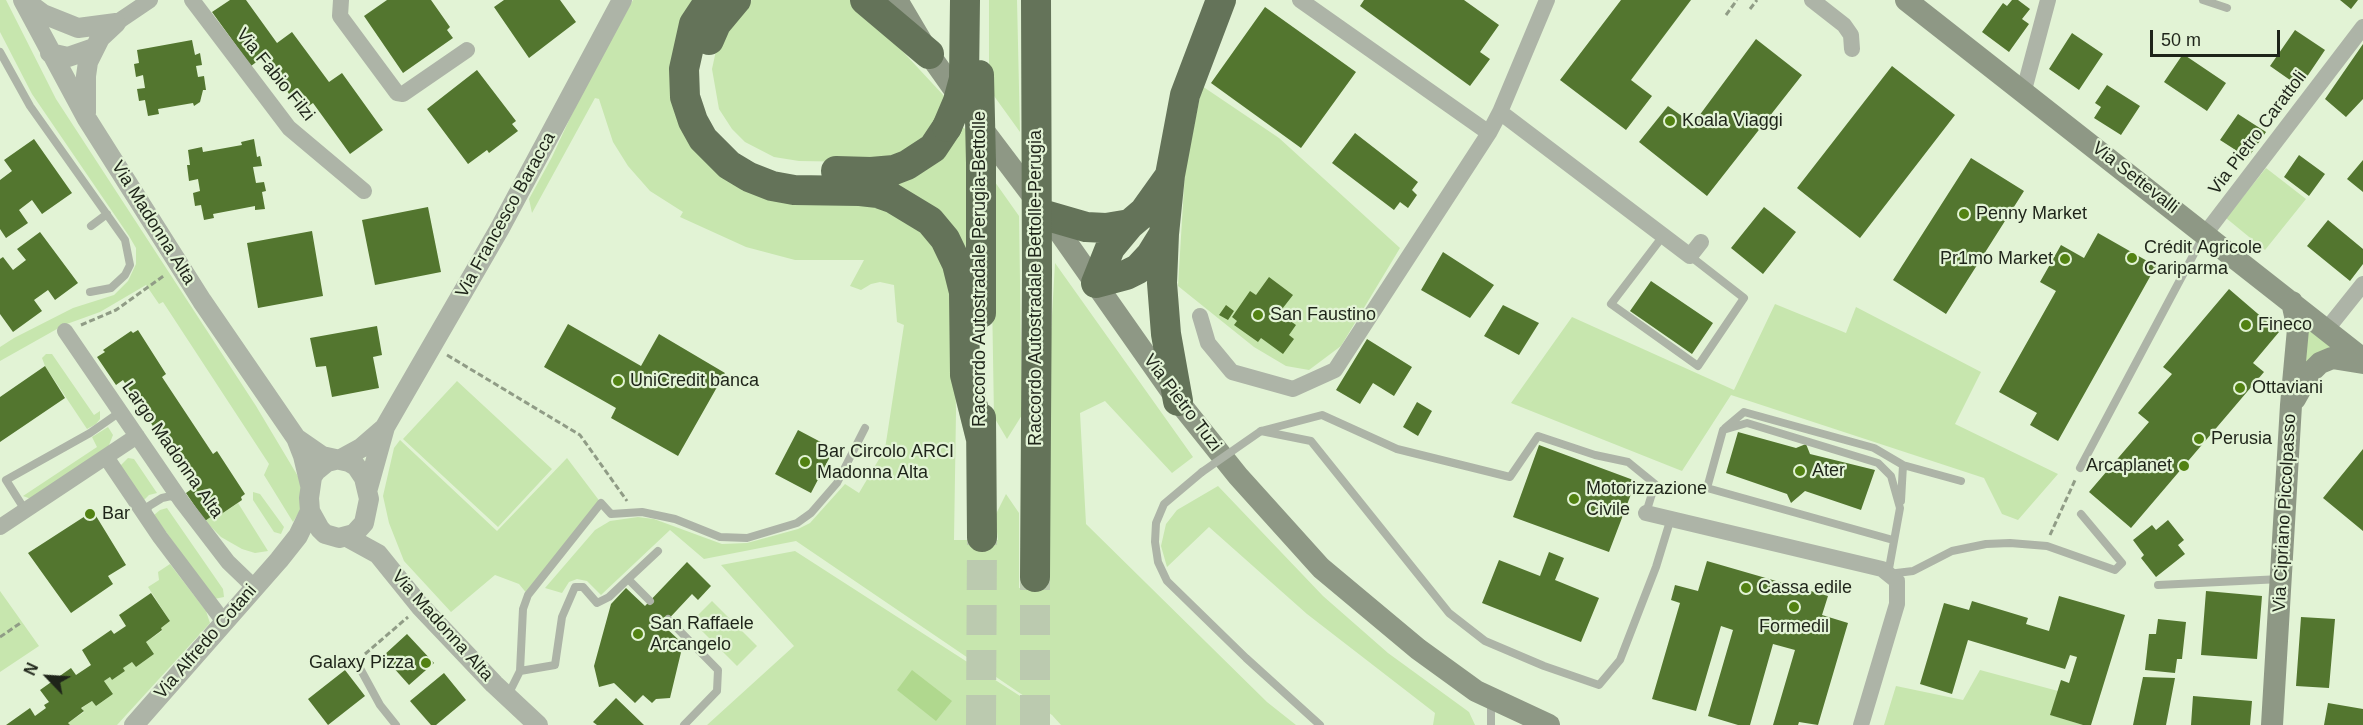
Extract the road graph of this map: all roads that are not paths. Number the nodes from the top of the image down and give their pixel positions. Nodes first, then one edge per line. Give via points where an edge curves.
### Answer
1 (23, 0) edge
2 (150, 0) edge
3 (192, 0) edge
4 (341, 0) edge
5 (622, 0) edge
6 (710, 0) edge
7 (736, 0) edge
8 (866, 0) edge
9 (897, 0) edge
10 (965, 0) edge
11 (978, 0) edge
12 (1036, 0) edge
13 (1221, 0) edge
14 (1300, 0) edge
15 (1547, 0) edge
16 (1812, 0) edge
17 (1906, 0) edge
18 (2048, 0) edge
19 (2203, 0) edge
20 (2227, 8) dead end
21 (116, 23) junction
22 (2363, 27) edge
23 (78, 28) junction
24 (94, 48) junction
25 (1852, 49) dead end
26 (467, 50) dead end
27 (0, 52) edge
28 (50, 53) junction
29 (929, 54) junction
30 (18, 87) junction
31 (2024, 90) junction
32 (8, 92) dead end
33 (1500, 112) junction
34 (87, 119) junction
35 (1489, 133) junction
36 (1170, 175) junction
37 (364, 191) dead end
38 (107, 214) junction
39 (1048, 216) junction
40 (1130, 224) junction
41 (91, 226) dead end
42 (1164, 234) junction
43 (2205, 234) junction
44 (1663, 236) junction
45 (1701, 242) dead end
46 (1690, 256) junction
47 (1095, 283) junction
48 (2363, 284) edge
49 (90, 292) dead end
50 (2292, 302) junction
51 (1200, 316) dead end
52 (2327, 329) junction
53 (65, 331) road end
54 (2363, 361) edge
55 (1178, 401) junction
56 (2291, 405) junction
57 (120, 412) junction
58 (385, 427) junction
59 (865, 428) dead end
60 (1723, 430) junction
61 (1261, 431) junction
62 (137, 436) junction
63 (296, 438) junction
64 (981, 439) junction
65 (106, 457) junction
66 (337, 460) junction
67 (1903, 465) junction
68 (2080, 468) road end
69 (1961, 482) dead end
70 (310, 485) junction
71 (368, 488) junction
72 (182, 502) junction
73 (368, 508) junction
74 (1900, 508) junction
75 (25, 510) junction
76 (310, 511) junction
77 (1646, 513) joint
78 (146, 514) junction
79 (2081, 514) dead end
80 (1671, 518) junction
81 (0, 527) edge
82 (339, 537) junction
83 (982, 537) tunnel mouth
84 (1893, 540) junction
85 (658, 551) dead end
86 (378, 554) junction
87 (279, 560) junction
88 (1888, 574) junction
89 (1035, 577) tunnel mouth
90 (628, 579) junction
91 (2281, 579) junction
92 (2158, 585) dead end
93 (254, 587) junction
94 (650, 601) dead end
95 (668, 619) dead end
96 (224, 622) junction
97 (356, 661) road end
98 (520, 671) junction
99 (508, 696) junction
100 (1491, 698) junction
101 (134, 725) edge
102 (396, 725) edge
103 (538, 725) edge
104 (684, 725) edge
105 (1320, 725) edge
106 (1491, 725) edge
107 (1549, 725) edge
108 (1861, 725) edge
109 (2272, 725) edge

1 - 23 street via 43,14
1 - 28 street, Via Madonna Alta
2 - 21 street
3 - 37 street, Via Fabio Filzi via 289,128
4 - 26 street via 340,16 397,93 403,94
5 - 58 street, Via Francesco Baracca via 500,228
6 - 64 highway via 694,24 684,69 685,97 703,139 729,165 772,186 878,193 912,208 938,230 957,264 964,292 965,375
7 - 10 highway, bridge via 716,24 702,63 701,78 713,123 736,149 768,168 871,172 894,170 921,158 947,127 964,80
8 - 29 highway
9 - 29 main road, Via Pietro Tuzi
11 - 64 highway, Raccordo Autostradale Perugia-Bettolle, bridge
12 - 89 highway, Raccordo Autostradale Bettolle-Perugia, bridge
13 - 36 highway via 1185,95
14 - 35 street
15 - 33 street
16 - 25 street via 1844,25 1851,35
17 - 31 main road, Via Settevalli
18 - 31 street
19 - 20 lane
21 - 23 street
21 - 24 street
22 - 43 street, Via Pietro Carattoli
23 - 28 street via 56,42
24 - 28 street via 68,57
24 - 34 street via 86,76
27 - 30 lane
28 - 34 street, Via Madonna Alta
29 - 39 main road, Via Pietro Tuzi
30 - 32 lane
30 - 38 lane
31 - 43 main road, Via Settevalli
33 - 35 street
33 - 44 street
34 - 63 street, Via Madonna Alta via 202,301
35 - 51 street via 1335,370 1293,389 1232,372 1208,343
36 - 40 highway via 1144,212
36 - 42 highway
38 - 41 lane
38 - 49 lane via 125,240 130,265 111,288
39 - 40 highway via 1086,227
39 - 47 main road, Via Pietro Tuzi
40 - 47 highway via 1110,248
42 - 47 highway via 1138,269
42 - 55 highway via 1166,334
43 - 50 main road, Via Settevalli
43 - 68 lane
44 - 46 street
44 - 46 lane via 1611,303 1698,366 1744,298
45 - 46 street
47 - 55 main road, Via Pietro Tuzi
48 - 52 street
50 - 52 main road, Via Settevalli
50 - 56 main road, Via Cipriano Piccolpasso via 2298,329
52 - 54 main road, Via Settevalli
53 - 57 street, Largo Madonna Alta
54 - 56 main road via 2332,358 2320,363
55 - 100 main road, Via Pietro Tuzi via 1238,476 1321,568 1418,649
56 - 91 main road, Via Cipriano Piccolpasso
57 - 62 street, Largo Madonna Alta
57 - 75 lane via 90,434 6,480
58 - 66 street, Via Francesco Baracca via 361,448
58 - 71 street, Via Francesco Baracca
59 - 98 lane, Via Madonna Alta via 837,483 811,513 797,523 747,538 720,537 675,519 642,512 611,514 601,503 528,595 523,609
60 - 67 lane via 1744,412 1874,448
60 - 74 lane via 1747,423 1878,463 1891,476
60 - 84 lane via 1707,488
61 - 77 lane via 1322,415 1397,449 1510,477 1538,435 1628,462 1649,477 1655,484
61 - 80 lane via 1311,441 1449,613 1485,641 1599,685 1620,660
61 - 105 lane, bridge via 1164,504 1156,524 1158,562 1167,581
62 - 65 street
62 - 72 street, Largo Madonna Alta
63 - 66 street, Via Madonna Alta via 309,449
63 - 70 street, Via Madonna Alta
64 - 83 highway, Raccordo Autostradale Perugia-Bettolle
65 - 75 street
65 - 78 street
66 - 70 street via 316,471
66 - 71 street, Via Madonna Alta via 356,466
67 - 69 lane
67 - 74 lane
70 - 76 street, Via Madonna Alta
71 - 73 street, Via Madonna Alta
72 - 78 lane via 171,496 162,498 149,506
72 - 93 street, Largo Madonna Alta via 228,562
73 - 82 street, Via Madonna Alta via 360,530
73 - 86 street, Via Madonna Alta
74 - 84 lane
75 - 81 street
76 - 82 street, Via Madonna Alta via 320,529
76 - 87 street, Via Alfredo Cotani via 298,536
77 - 80 street
78 - 96 street
79 - 88 lane via 2122,563 2115,570 2047,546 1986,544 1952,550 1913,571
80 - 88 street via 1882,569
82 - 86 street, Via Madonna Alta
82 - 87 street, Via Alfredo Cotani via 308,542
84 - 88 lane
85 - 90 lane
86 - 99 street, Via Madonna Alta via 420,606
87 - 93 street, Via Alfredo Cotani
88 - 108 street via 1897,581 1897,604
90 - 94 lane
90 - 98 lane via 597,603 583,587 574,587 562,617 555,665
91 - 92 lane
91 - 109 main road, Via Cipriano Piccolpasso
93 - 96 street, Via Alfredo Cotani
95 - 104 lane via 718,670 717,691
96 - 101 street, Via Alfredo Cotani
97 - 102 lane
98 - 99 lane, Via Madonna Alta
99 - 103 street, Via Madonna Alta
100 - 106 lane
100 - 107 main road, Via Pietro Tuzi

